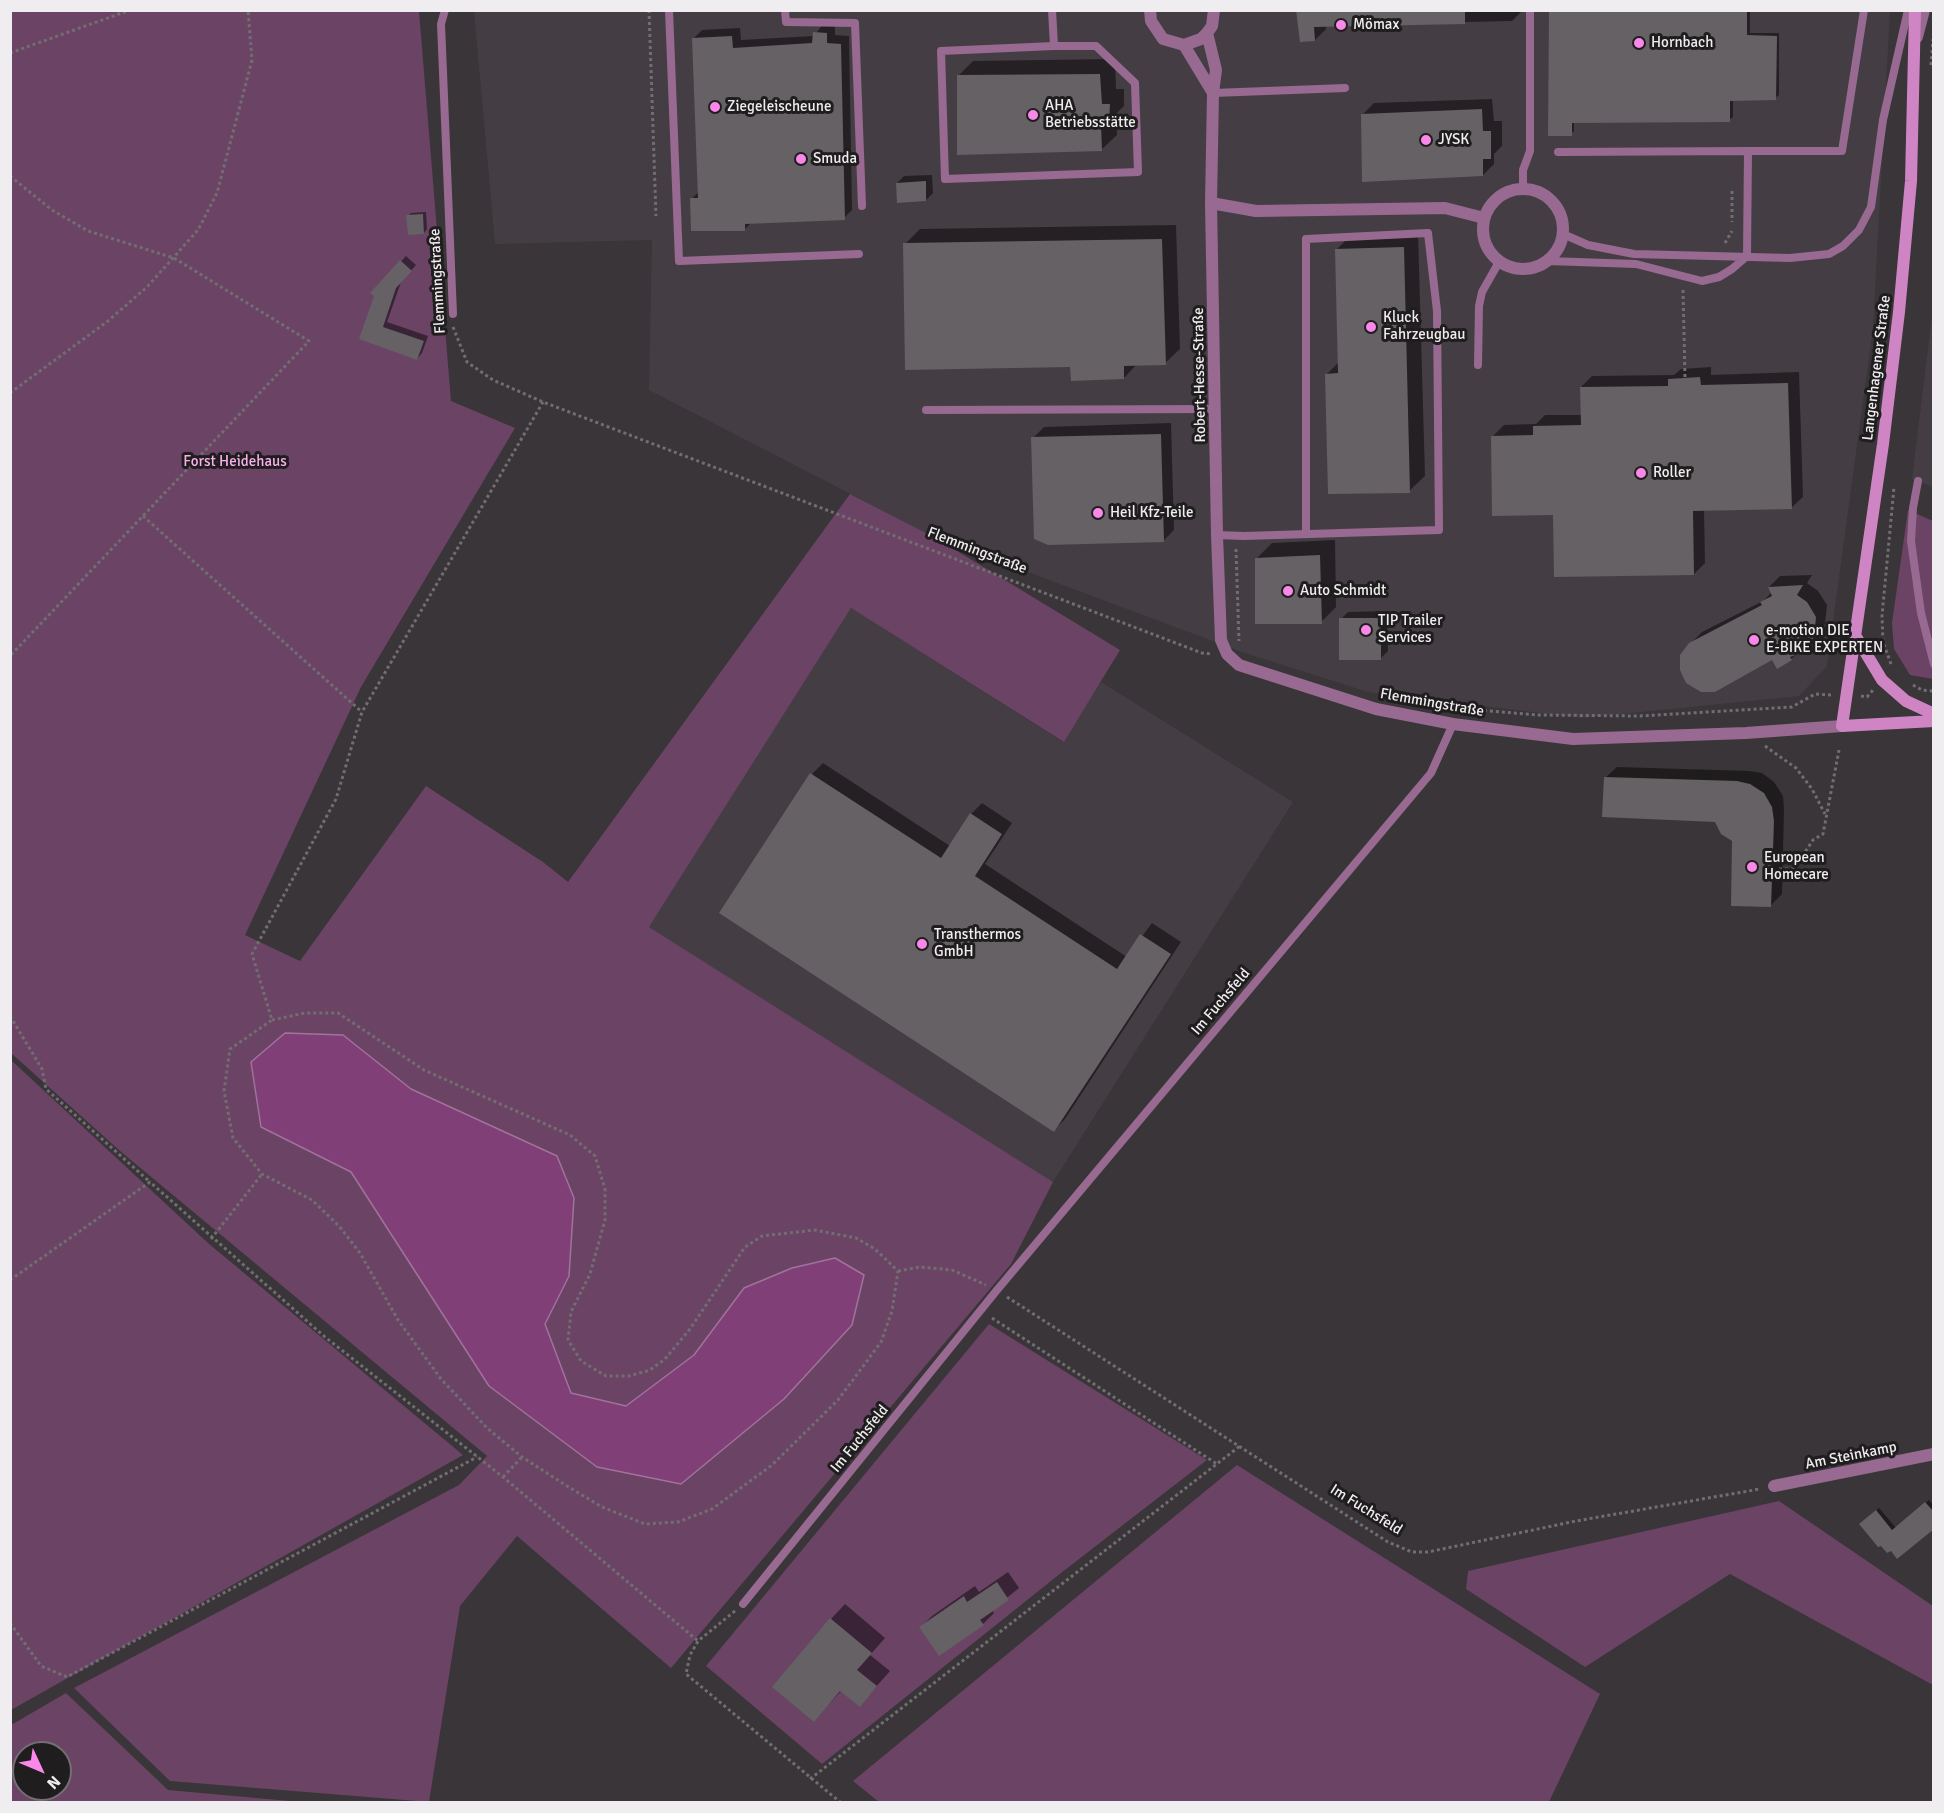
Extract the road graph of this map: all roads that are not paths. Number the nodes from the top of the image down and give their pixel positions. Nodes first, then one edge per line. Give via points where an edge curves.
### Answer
1 (445, 10) edge
2 (669, 10) edge
3 (785, 10) edge
4 (1052, 10) edge
5 (1150, 10) edge
6 (1214, 10) edge
7 (1530, 10) edge
8 (1864, 10) edge
9 (1908, 10) edge
10 (1915, 10) edge
11 (1924, 10) edge
12 (1207, 33) junction
13 (1915, 44) junction
14 (1184, 45) junction
15 (1054, 46) junction
16 (1345, 88) dead end
17 (1213, 93) junction
18 (1748, 151) junction
19 (1558, 152) dead end
20 (1523, 188) junction
21 (1211, 203) junction
22 (862, 206) dead end
23 (1484, 218) junction
24 (1563, 234) junction
25 (859, 254) dead end
26 (1748, 256) junction
27 (1548, 261) junction
28 (1499, 262) junction
29 (453, 314) road end
30 (1478, 365) dead end
31 (1215, 409) junction
32 (926, 410) dead end
33 (1918, 481) dead end
34 (1306, 534) junction
35 (1217, 535) junction
36 (1855, 635) junction
37 (1227, 654) joint
38 (1934, 664) edge
39 (1934, 714) edge
40 (1934, 720) edge
41 (1453, 724) junction
42 (1842, 726) junction
43 (1934, 1454) edge
44 (1774, 1486) road end
45 (743, 1604) road end

1 - 29 lane, Flemmingstraße via 441,24
2 - 25 lane via 679,261
3 - 22 lane via 786,22 855,23
4 - 15 lane
5 - 14 street via 1151,21 1163,39
6 - 12 street
7 - 20 lane via 1530,151 1523,170
8 - 18 lane via 1842,151
9 - 26 lane via 1883,120 1870,207 1859,230 1829,254 1790,258
10 - 13 street, Langenhagener Straße
11 - 13 street
12 - 14 street
12 - 17 street, Robert-Hesse-Straße via 1216,70
13 - 36 street, Langenhagener Straße via 1911,182 1899,312
14 - 17 street
15 - 15 lane via 941,51 945,179 1138,172 1135,83 1096,46
16 - 17 lane
17 - 21 street, Robert-Hesse-Straße
18 - 19 lane
18 - 26 lane
20 - 23 street via 1500,195
20 - 24 street via 1542,192 1556,205
21 - 23 street via 1256,211 1445,208
21 - 31 street, Robert-Hesse-Straße
23 - 28 street via 1482,232 1486,245
24 - 26 lane via 1588,245 1634,254
24 - 27 street via 1559,248
26 - 27 lane via 1719,277 1702,281 1636,264
27 - 28 street via 1522,269
28 - 30 lane via 1482,292 1479,306
31 - 32 lane
31 - 35 street, Robert-Hesse-Straße
33 - 38 lane via 1911,541 1921,614
34 - 34 lane via 1439,530 1437,311 1428,233 1306,239
34 - 35 lane
35 - 37 street, Robert-Hesse-Straße via 1221,640
36 - 39 street via 1882,680 1906,701
36 - 42 street, Langenhagener Straße
37 - 41 street, Flemmingstraße via 1239,665 1376,709
40 - 42 street
41 - 42 street, Flemmingstraße via 1573,739
41 - 45 lane, Im Fuchsfeld via 1431,773 997,1290
43 - 44 street, Am Steinkamp

